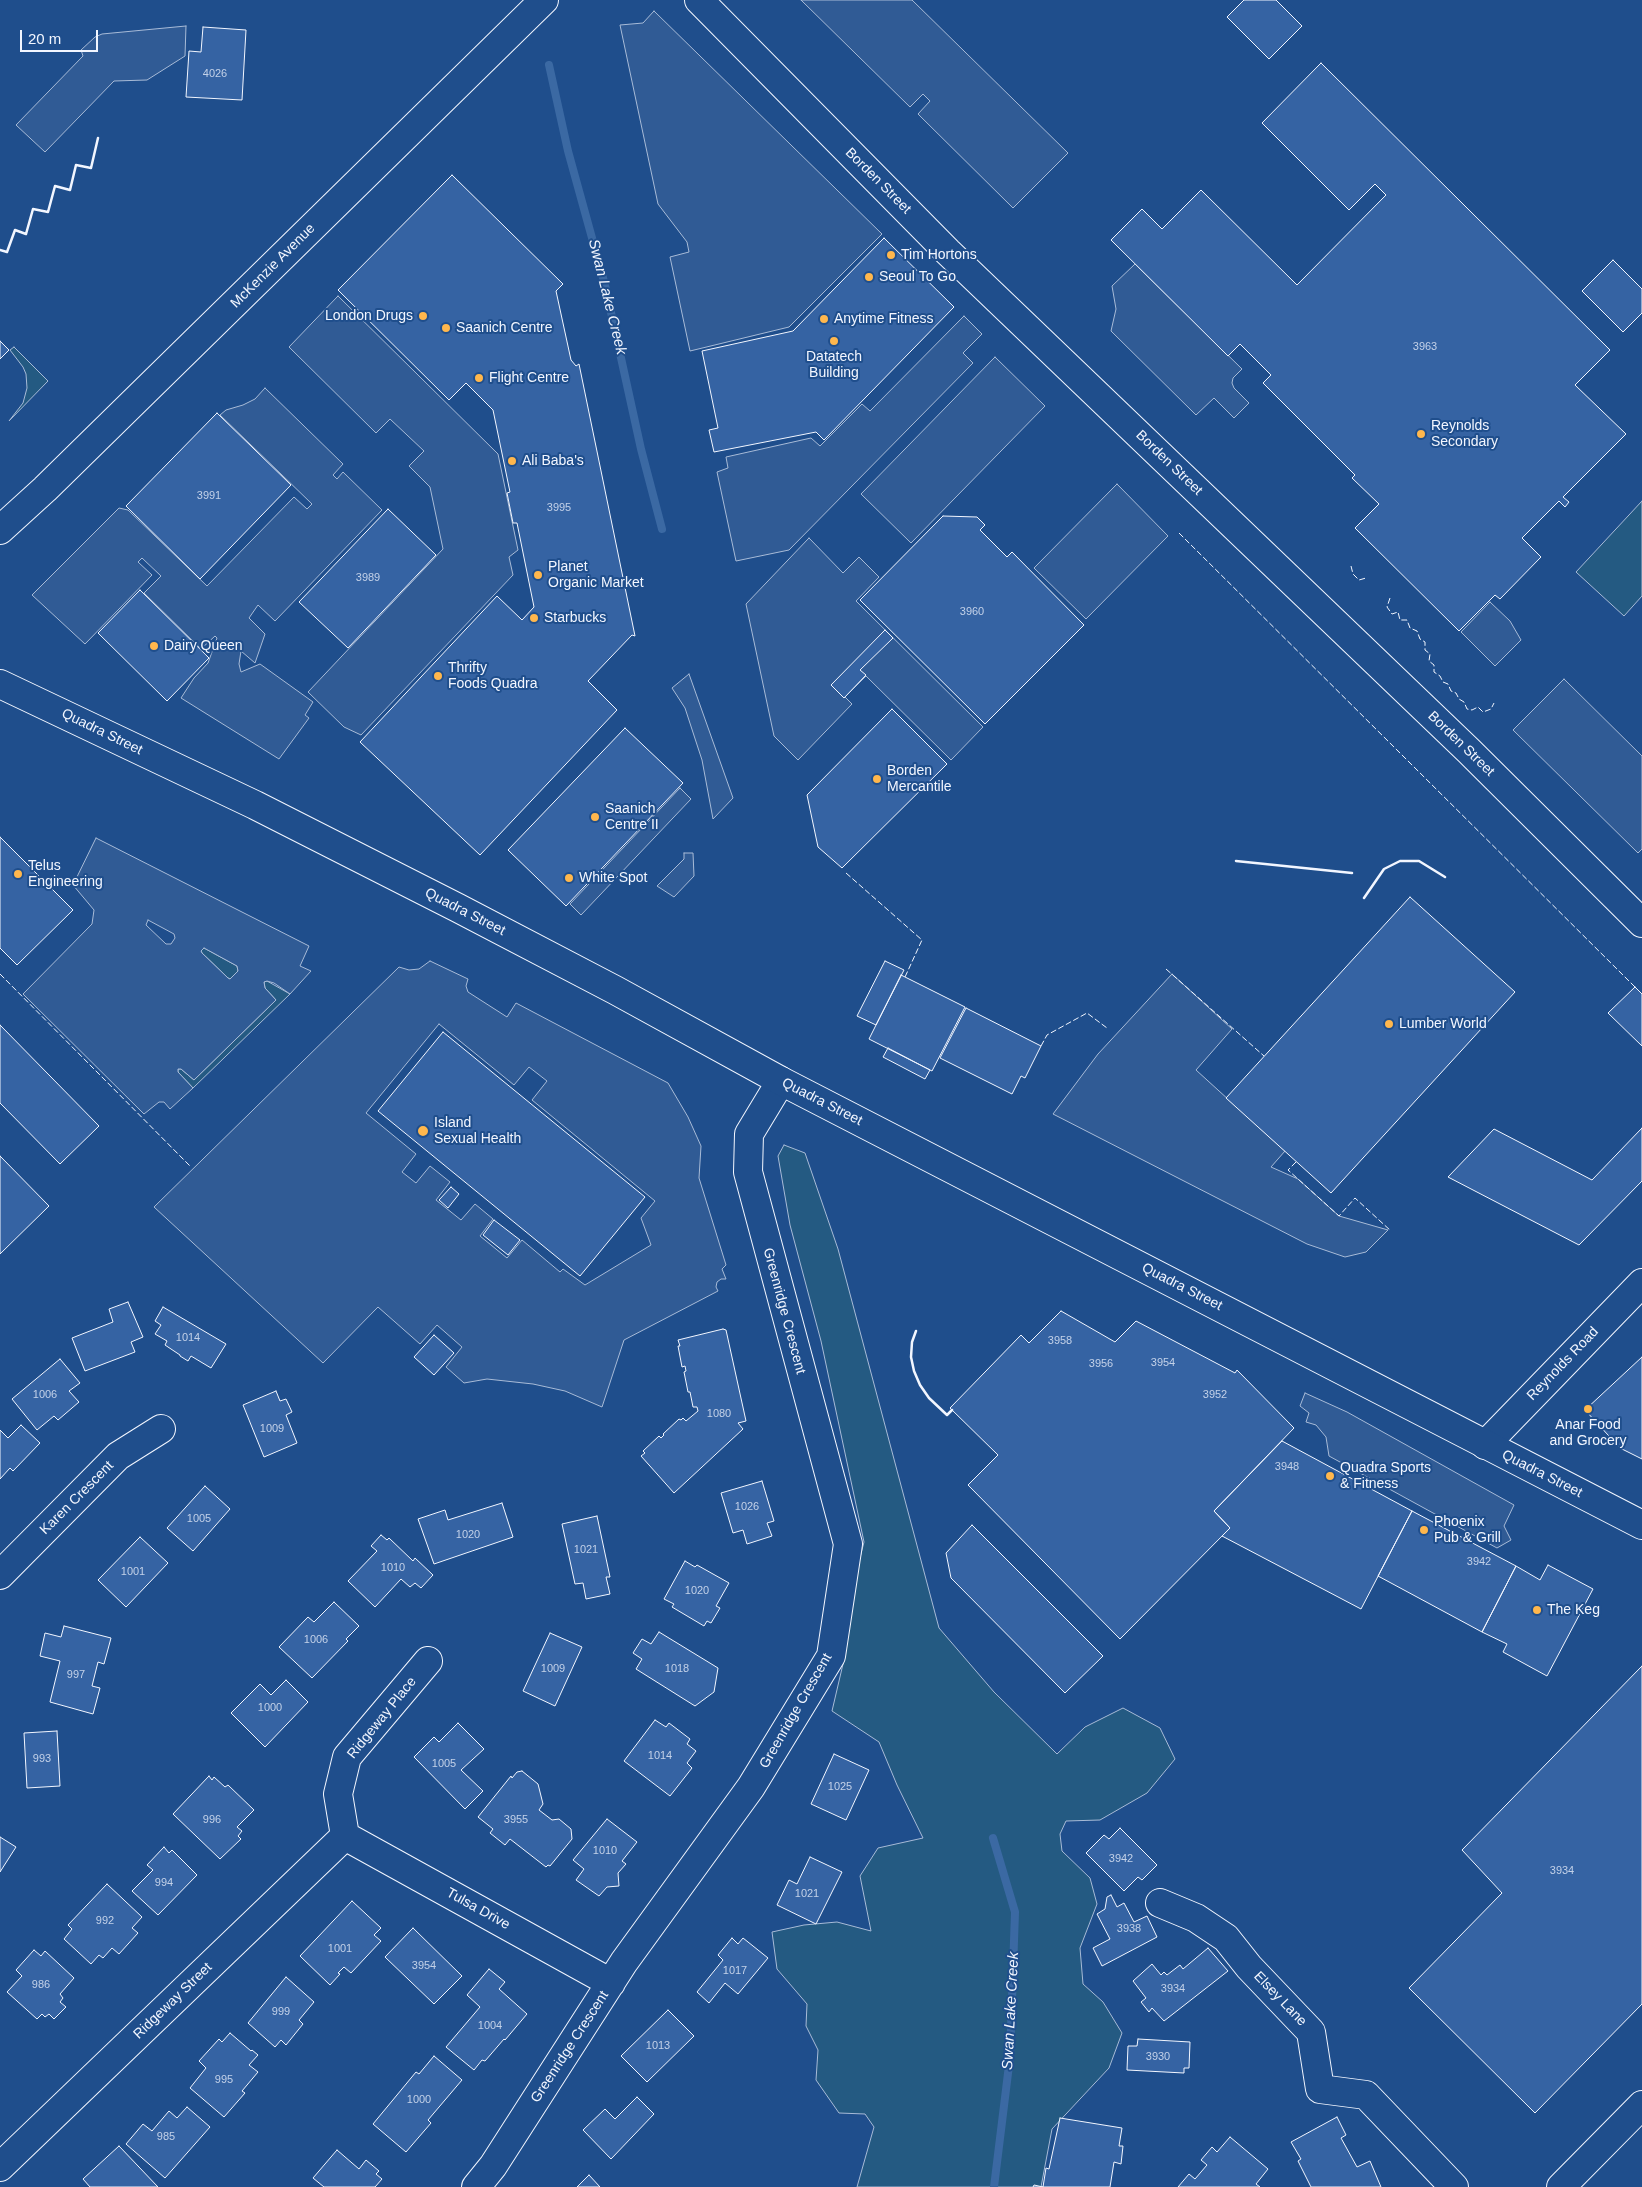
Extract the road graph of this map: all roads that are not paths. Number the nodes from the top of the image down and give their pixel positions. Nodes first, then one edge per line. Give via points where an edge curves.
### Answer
1 (544, 0) edge
2 (698, 0) edge
3 (0, 530) edge
4 (0, 684) edge
5 (1642, 922) edge
6 (781, 1081) junction
7 (1642, 1282) edge
8 (161, 1429) dead end
9 (1485, 1444) junction
10 (1642, 1526) edge
11 (0, 1575) edge
12 (428, 1661) dead end
13 (345, 1836) junction
14 (1160, 1903) dead end
15 (611, 1983) junction
16 (1642, 2105) edge
17 (0, 2167) edge
18 (476, 2187) edge
19 (1454, 2187) edge
20 (1561, 2187) edge

1 - 3 street, McKenzie Avenue
2 - 5 street, Borden Street via 948,252 1462,744
4 - 6 street, Quadra Street via 255,805 458,908
6 - 9 street, Quadra Street
6 - 15 street, Greenridge Crescent via 749,1134 748,1172 848,1544 830,1656 752,1787
7 - 9 street, Reynolds Road
8 - 11 street, Karen Crescent via 118,1456
9 - 10 street, Quadra Street
12 - 13 street, Ridgeway Place via 347,1757 338,1794
13 - 15 street, Tulsa Drive
13 - 17 street, Ridgeway Street
14 - 19 street, Elsey Lane via 1196,1918 1226,1938 1311,2032 1320,2089 1366,2095
15 - 18 street, Greenridge Crescent via 494,2166
16 - 20 street

